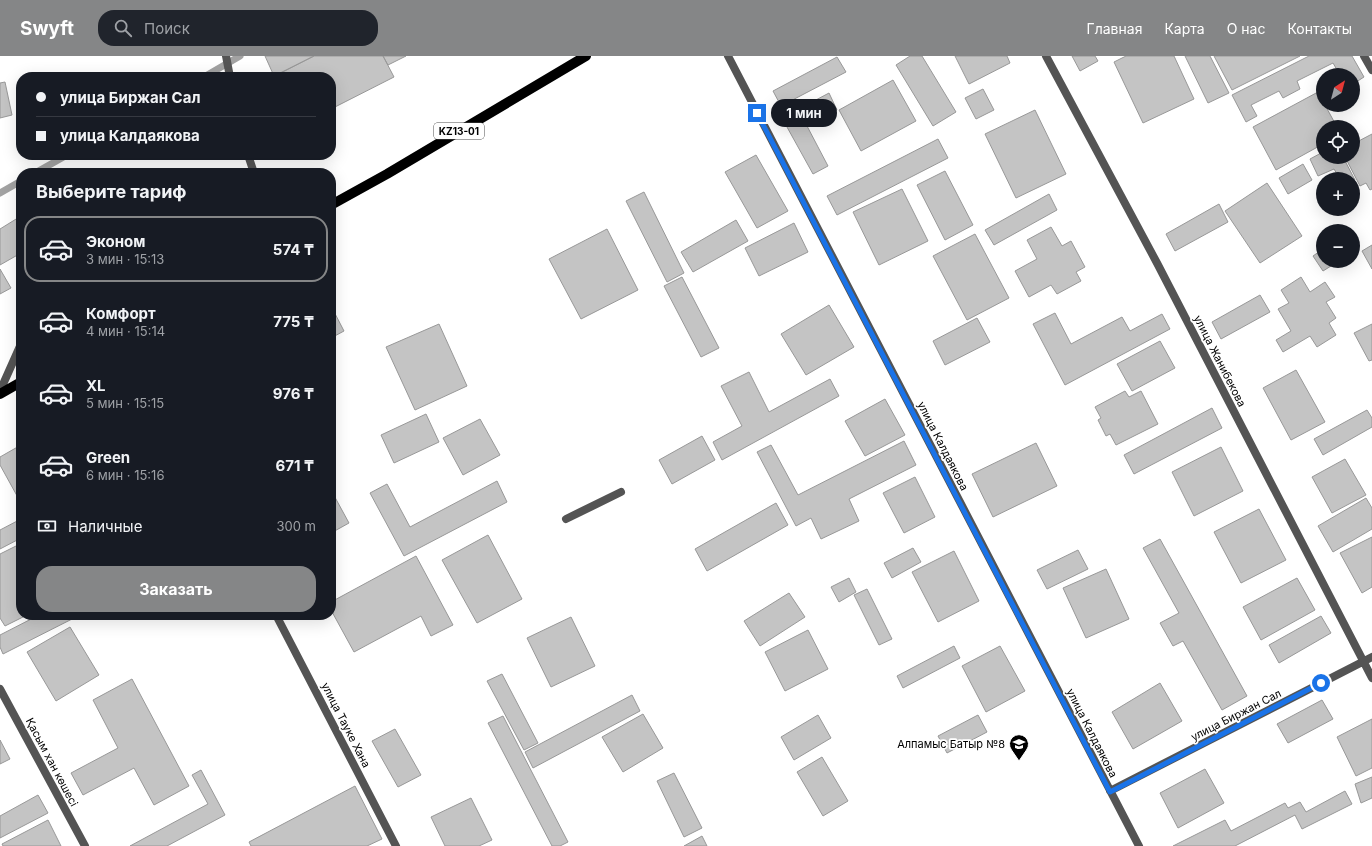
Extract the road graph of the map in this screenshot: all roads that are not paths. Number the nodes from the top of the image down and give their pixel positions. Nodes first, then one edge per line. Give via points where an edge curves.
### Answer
1 (226, 56) edge
2 (586, 56) edge
3 (728, 56) edge
4 (1046, 56) edge
5 (1364, 56) edge
6 (1372, 70) edge
7 (229, 72) edge
8 (336, 202) edge
9 (16, 355) edge
10 (16, 384) edge
11 (0, 392) edge
12 (621, 492) dead end
13 (566, 519) dead end
14 (279, 620) edge
15 (1372, 657) edge
16 (1363, 662) junction
17 (1372, 678) edge
18 (0, 689) edge
19 (1110, 792) junction
20 (85, 846) edge
21 (396, 846) edge
22 (1139, 846) edge

1 - 7 street
2 - 8 main road, KZ13-01
3 - 19 street, улица Калдаякова
4 - 16 street, улица Жанибекова via 1157,262
5 - 6 street
9 - 11 street
10 - 11 main road
12 - 13 street
14 - 21 street, улица Тауке Хана
15 - 16 street, улица Биржан Сал
16 - 17 street, улица Жанибекова
16 - 19 street, улица Биржан Сал
18 - 20 street, Қасым хан көшесі
19 - 22 street, улица Калдаякова

